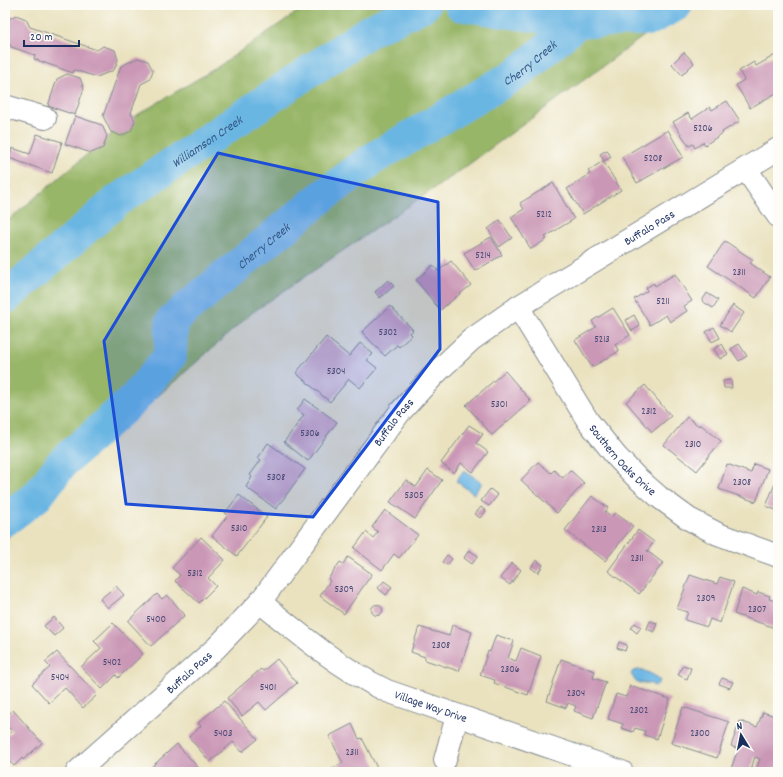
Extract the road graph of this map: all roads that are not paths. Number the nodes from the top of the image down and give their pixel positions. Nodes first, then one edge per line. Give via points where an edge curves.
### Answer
1 (5, 106) edge
2 (45, 118) dead end
3 (778, 149) edge
4 (746, 168) junction
5 (778, 216) edge
6 (518, 307) junction
7 (778, 556) edge
8 (260, 602) junction
9 (457, 716) junction
10 (445, 760) dead end
11 (79, 771) edge
12 (622, 772) edge

1 - 2 street
3 - 4 street, Buffalo Pass
4 - 5 street
4 - 6 street, Buffalo Pass
6 - 7 street, Southern Oaks Drive via 588,421 635,476 689,518 718,534
6 - 8 street, Buffalo Pass via 472,340 436,372 400,412
8 - 9 street, Village Way Drive via 364,680
8 - 11 street, Buffalo Pass via 216,648
9 - 10 street
9 - 12 street, Village Way Drive

